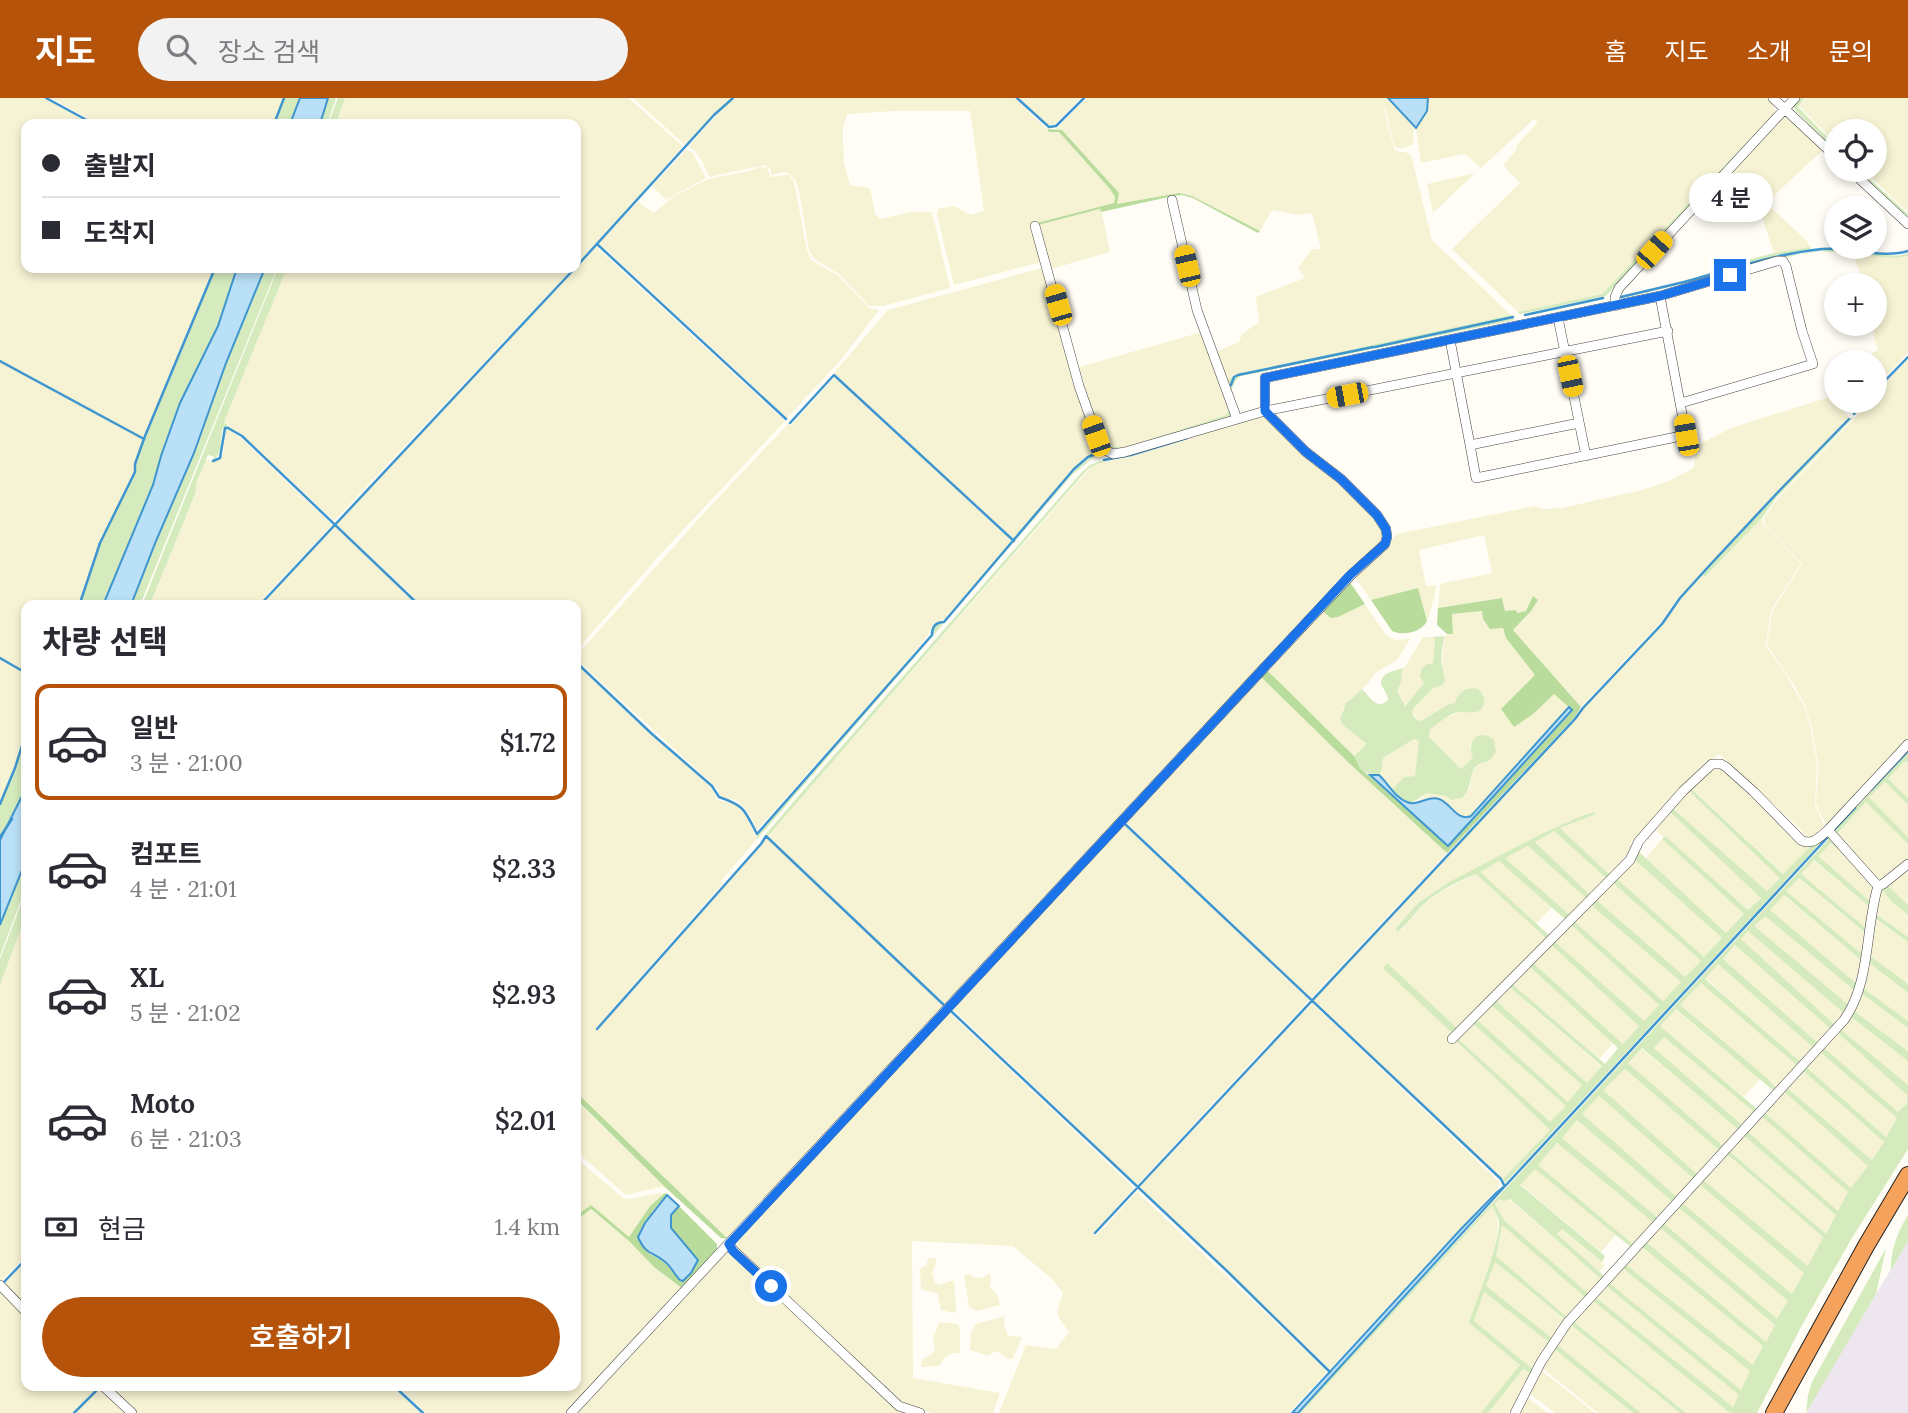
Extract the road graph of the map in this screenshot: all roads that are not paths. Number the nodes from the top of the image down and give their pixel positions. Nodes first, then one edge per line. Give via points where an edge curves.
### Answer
1 (1773, 98) edge
2 (1795, 98) edge
3 (1785, 109) junction
4 (1824, 145) edge
5 (1863, 182) edge
6 (1172, 200) dead end
7 (1908, 224) edge
8 (1035, 226) dead end
9 (1660, 296) junction
10 (1615, 306) junction
11 (1558, 317) junction
12 (1668, 331) junction
13 (1450, 340) junction
14 (1565, 353) junction
15 (1457, 373) junction
16 (1681, 404) junction
17 (1265, 411) junction
18 (1237, 419) junction
19 (1580, 423) junction
20 (1470, 445) junction
21 (1586, 456) junction
22 (1908, 744) edge
23 (1828, 830) junction
24 (1908, 864) edge
25 (1878, 886) junction
26 (1452, 1039) dead end
27 (1908, 1175) edge
28 (729, 1244) junction
29 (0, 1285) edge
30 (21, 1307) edge
31 (108, 1391) edge
32 (132, 1413) edge
33 (571, 1413) edge
34 (920, 1413) edge
35 (1515, 1413) edge
36 (1774, 1413) edge

1 - 3 street
2 - 3 street
3 - 4 street
3 - 10 street via 1619,288
5 - 7 street
6 - 18 street via 1197,310
8 - 18 street via 1101,448 1113,454 1125,452
9 - 10 street
9 - 12 street
9 - 16 street via 1783,261 1813,364
10 - 11 street
11 - 13 street
11 - 14 street
12 - 14 street
12 - 16 street
13 - 15 street
13 - 17 street via 1265,378
14 - 15 street
14 - 19 street
15 - 17 street
15 - 20 street
16 - 21 street via 1686,435
17 - 18 street
17 - 28 street via 1377,515 1386,529 1385,544 1350,575
19 - 20 street
19 - 21 street
20 - 21 street via 1476,478
22 - 23 street
23 - 25 street
23 - 26 street via 1805,843 1726,767 1712,764 1639,841 1630,860
24 - 25 street
25 - 35 street via 1861,979 1848,1014 1560,1331
27 - 36 highway
28 - 33 street
28 - 34 street via 899,1406
29 - 30 street
31 - 32 street

